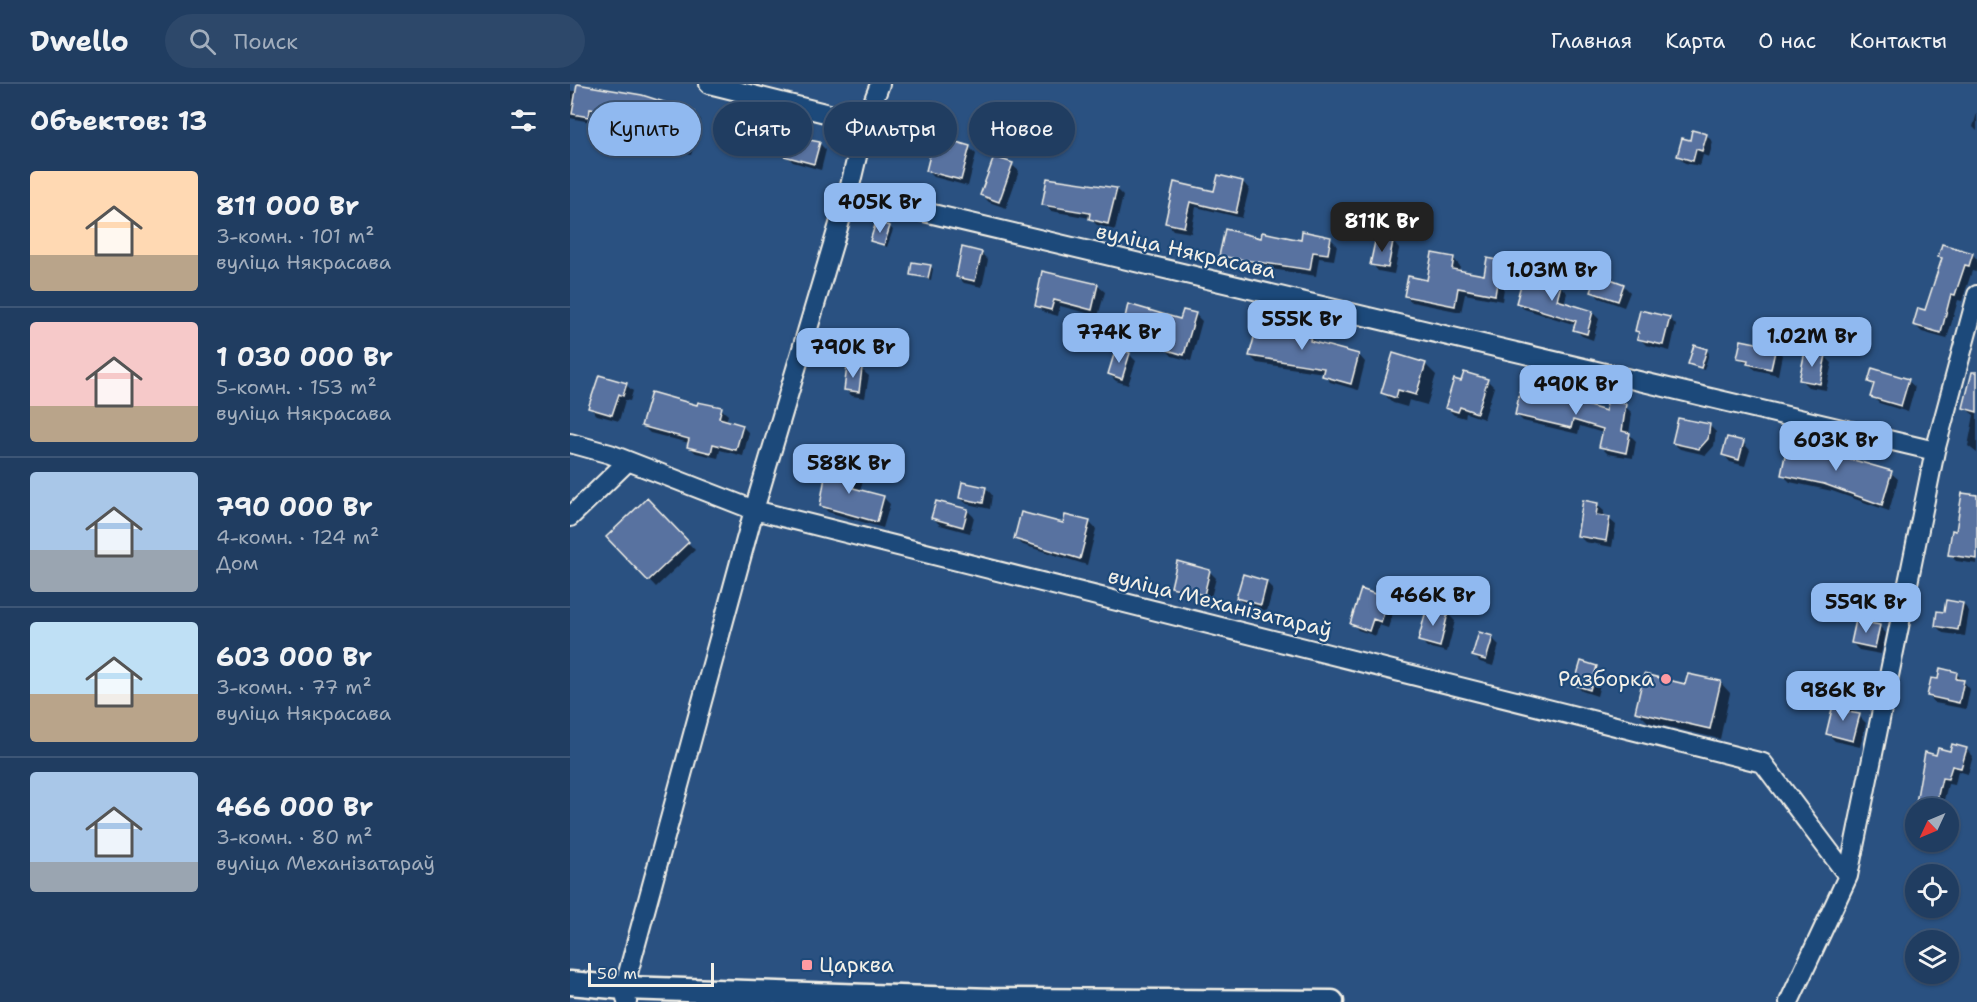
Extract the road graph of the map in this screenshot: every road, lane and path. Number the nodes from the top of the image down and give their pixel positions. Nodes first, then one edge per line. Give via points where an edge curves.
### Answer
1 (709, 84) edge
2 (880, 84) edge
3 (873, 102) edge
4 (824, 113) edge
5 (857, 156) edge
6 (848, 194) junction
7 (1977, 295) edge
8 (570, 442) edge
9 (1935, 451) junction
10 (628, 460) junction
11 (754, 510) junction
12 (570, 517) edge
13 (1848, 876) junction
14 (570, 983) edge
15 (625, 995) edge
16 (1332, 1002) edge
17 (1789, 1002) edge

1 - 4 street
2 - 3 street
5 - 6 street
6 - 9 street, вуліца Някрасава
6 - 11 street
7 - 9 street
8 - 10 street, вуліца Механізатараў
9 - 13 street
10 - 11 street, вуліца Механізатараў
10 - 12 street
11 - 13 street, вуліца Механізатараў via 1763,763
11 - 15 street
13 - 17 street
14 - 15 main road
15 - 16 main road

